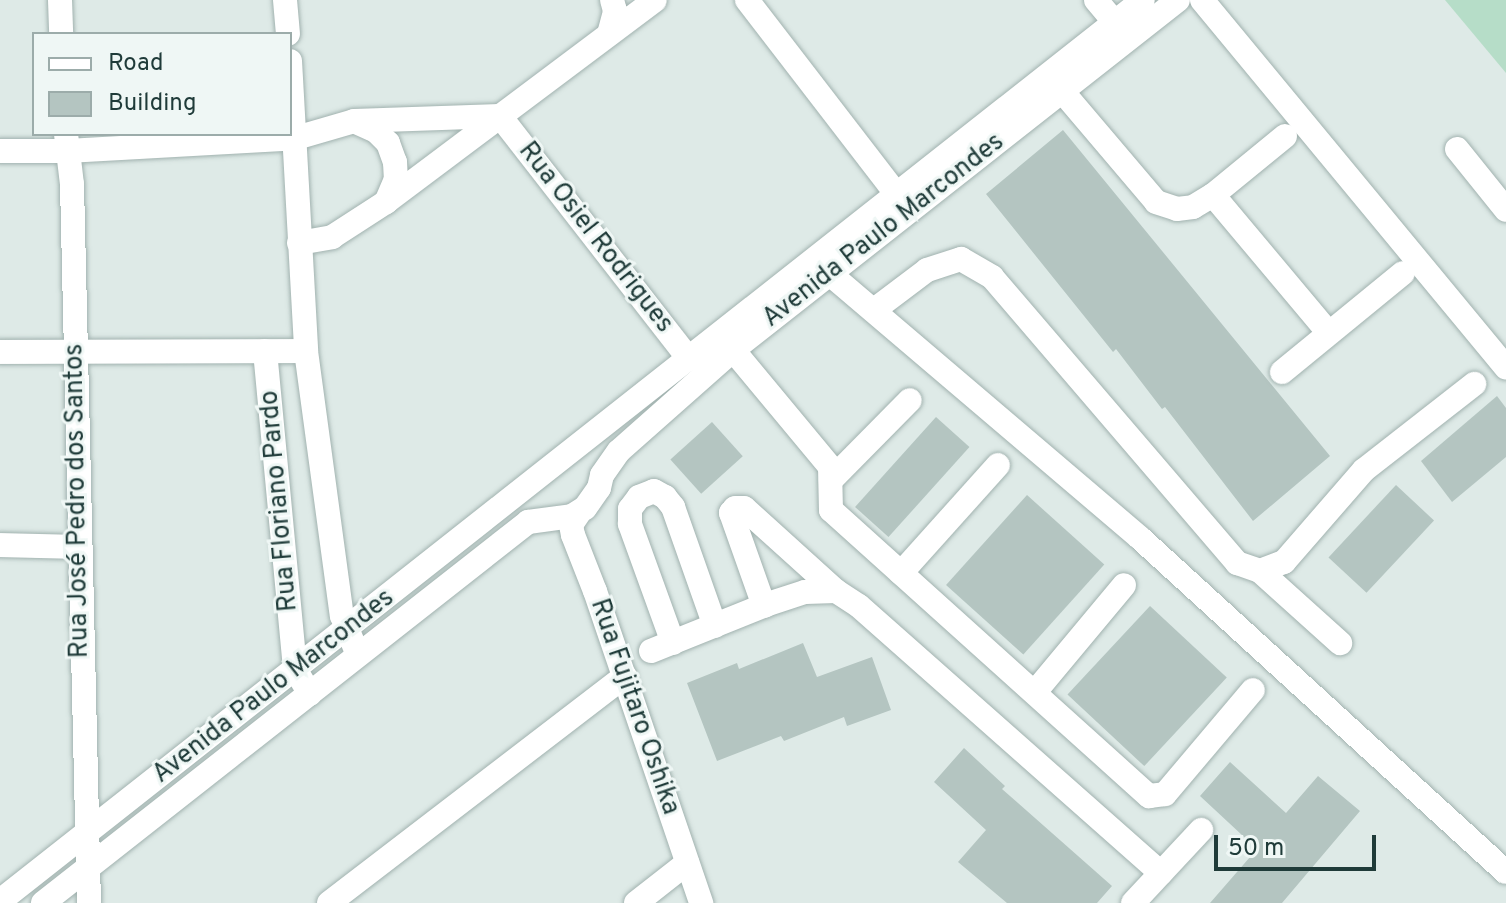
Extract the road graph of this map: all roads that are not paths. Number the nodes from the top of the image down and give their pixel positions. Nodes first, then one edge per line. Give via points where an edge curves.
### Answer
1 (60, 0) edge
2 (285, 0) edge
3 (612, 0) edge
4 (655, 0) edge
5 (747, 0) edge
6 (1096, 0) edge
7 (1143, 0) edge
8 (1178, 0) edge
9 (1202, 0) edge
10 (1121, 31) junction
11 (61, 32) edge
12 (288, 32) edge
13 (609, 34) junction
14 (292, 87) edge
15 (1062, 91) junction
16 (500, 116) junction
17 (354, 121) junction
18 (1285, 136) dead end
19 (296, 138) junction
20 (67, 143) edge
21 (1457, 149) dead end
22 (0, 151) edge
23 (1213, 195) junction
24 (386, 202) junction
25 (904, 203) junction
26 (1506, 210) edge
27 (299, 243) junction
28 (1403, 273) dead end
29 (830, 274) junction
30 (874, 310) junction
31 (1329, 333) junction
32 (733, 350) junction
33 (265, 351) junction
34 (306, 351) junction
35 (0, 352) edge
36 (74, 354) junction
37 (689, 359) junction
38 (1506, 368) edge
39 (1282, 372) dead end
40 (1474, 384) dead end
41 (910, 400) dead end
42 (568, 455) junction
43 (998, 465) dead end
44 (546, 472) junction
45 (602, 475) junction
46 (831, 480) junction
47 (569, 516) junction
48 (0, 545) edge
49 (78, 547) junction
50 (1260, 571) junction
51 (901, 573) junction
52 (1124, 585) dead end
53 (836, 591) junction
54 (764, 606) junction
55 (715, 626) junction
56 (347, 630) junction
57 (1340, 643) dead end
58 (358, 655) junction
59 (295, 669) junction
60 (625, 676) junction
61 (1253, 690) dead end
62 (1035, 692) junction
63 (310, 694) junction
64 (1201, 830) dead end
65 (86, 834) junction
66 (687, 863) junction
67 (87, 869) junction
68 (1506, 872) edge
69 (1161, 873) junction
70 (0, 901) edge
71 (43, 903) edge
72 (89, 903) edge
73 (329, 903) edge
74 (636, 903) edge
75 (701, 903) edge
76 (1133, 903) edge

1 - 11 street
2 - 12 street
3 - 13 street
4 - 13 street
5 - 25 street
6 - 10 street
7 - 10 street, Avenida Paulo Marcondes
8 - 10 street, Avenida Paulo Marcondes
9 - 38 street
10 - 15 street, Avenida Paulo Marcondes
10 - 25 street, Avenida Paulo Marcondes
13 - 16 street
14 - 19 street, Rua Floriano Pardo
15 - 23 street via 1156,202 1177,209
15 - 25 street, Avenida Paulo Marcondes
16 - 17 street
16 - 24 street
16 - 37 street, Rua Osiel Rodrigues
17 - 19 street
17 - 24 street via 388,143 396,179
18 - 23 street
19 - 20 street
19 - 27 street, Rua Floriano Pardo
20 - 22 street
20 - 36 street, Rua José Pedro dos Santos
21 - 26 street
23 - 31 street
24 - 27 street via 332,237
25 - 29 street, Avenida Paulo Marcondes
25 - 37 street, Avenida Paulo Marcondes
27 - 34 street, Rua Floriano Pardo
28 - 31 street
29 - 30 street
29 - 32 street, Avenida Paulo Marcondes
30 - 50 street via 927,270 961,259 992,277 1237,563
30 - 68 street via 1140,538
31 - 39 street
32 - 45 street, Avenida Paulo Marcondes via 619,451
32 - 46 street via 830,467
33 - 34 street
33 - 36 street
33 - 59 street, Rua Floriano Pardo
34 - 56 street, Rua Floriano Pardo
35 - 36 street
36 - 49 street, Rua José Pedro dos Santos
37 - 42 street, Avenida Paulo Marcondes
40 - 50 street via 1364,470 1284,562
41 - 46 street
42 - 44 street, Avenida Paulo Marcondes
42 - 45 street via 583,452
43 - 51 street
44 - 47 street via 535,498 545,512
44 - 56 street, Avenida Paulo Marcondes
45 - 47 street, Avenida Paulo Marcondes via 599,488
46 - 51 street via 831,510
47 - 58 street, Avenida Paulo Marcondes via 528,522
47 - 60 street, Rua Fujitaro Oshika
48 - 49 street
49 - 65 street, Rua José Pedro dos Santos
50 - 57 street
51 - 62 street
52 - 62 street
53 - 54 street via 805,592
53 - 54 street via 744,508 735,508 731,513
53 - 69 street
54 - 55 street
55 - 55 street via 662,647 630,524 630,509 639,497 654,491 673,507
56 - 58 street, Rua Floriano Pardo
56 - 59 street, Avenida Paulo Marcondes
58 - 63 street, Avenida Paulo Marcondes
59 - 63 street, Rua Floriano Pardo
59 - 65 street, Avenida Paulo Marcondes
60 - 66 street, Rua Fujitaro Oshika
60 - 73 street
61 - 62 street via 1165,794 1149,796
63 - 67 street, Avenida Paulo Marcondes
64 - 69 street
65 - 67 street, Rua José Pedro dos Santos
65 - 70 street, Avenida Paulo Marcondes
66 - 74 street
66 - 75 street, Rua Fujitaro Oshika
67 - 71 street, Avenida Paulo Marcondes
67 - 72 street, Rua José Pedro dos Santos
69 - 76 street

